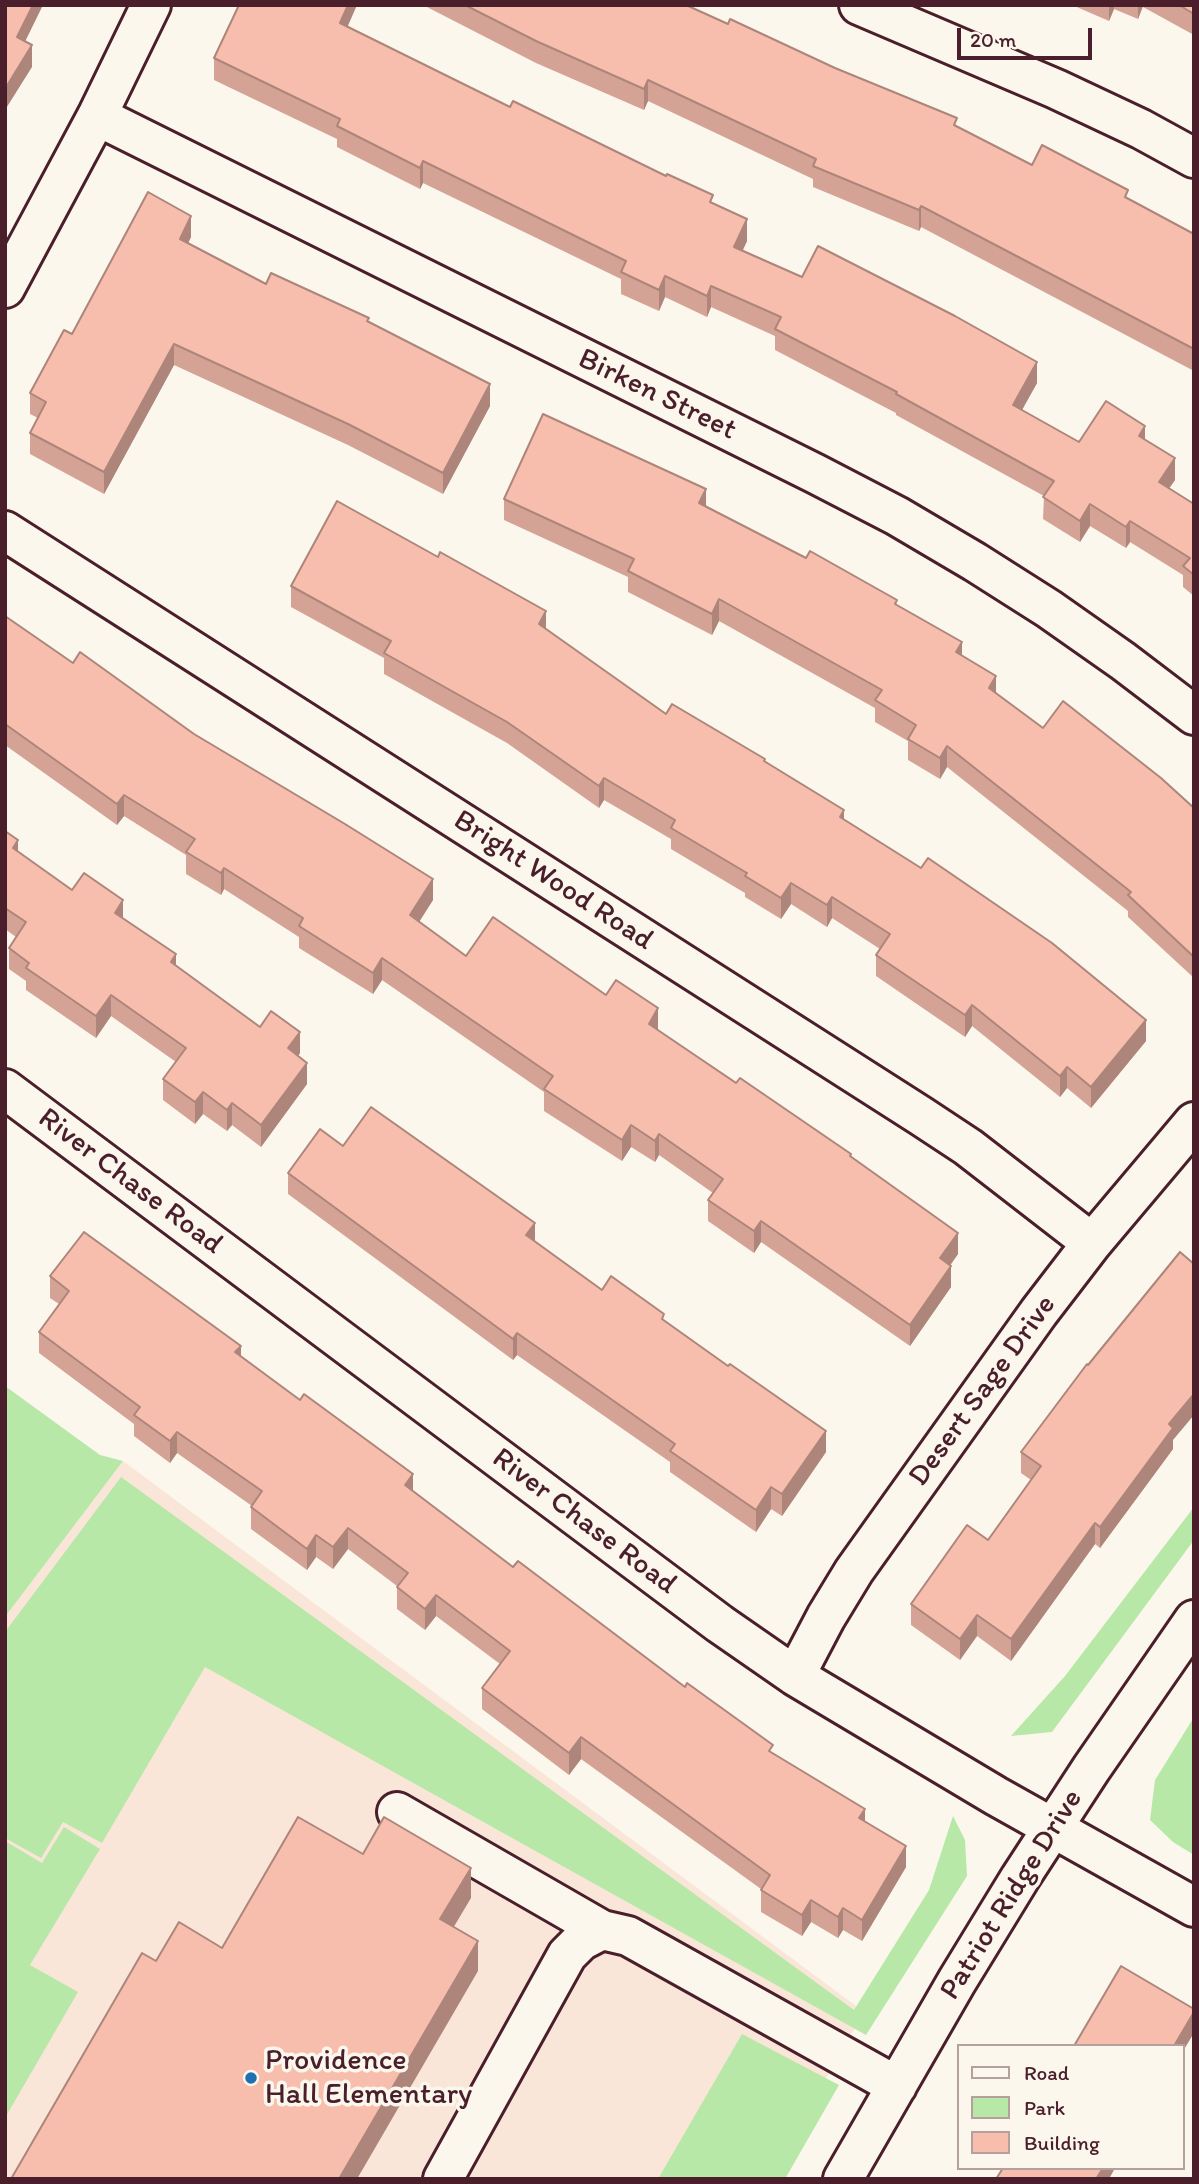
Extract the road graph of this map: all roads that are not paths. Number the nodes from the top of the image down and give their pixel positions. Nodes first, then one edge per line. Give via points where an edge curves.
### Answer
1 (151, 5) edge
2 (859, 5) edge
3 (97, 116) junction
4 (1194, 158) edge
5 (5, 288) edge
6 (5, 531) edge
7 (1194, 715) edge
8 (5, 1089) edge
9 (1194, 1122) edge
10 (1091, 1243) junction
11 (1194, 1620) edge
12 (794, 1676) junction
13 (397, 1812) dead end
14 (1054, 1827) junction
15 (1194, 1907) edge
16 (602, 1930) junction
17 (897, 2086) junction
18 (443, 2179) edge
19 (843, 2179) edge

1 - 3 street
2 - 4 street via 1056,89
3 - 5 street
3 - 7 street, Birken Street via 897,516 1049,609
6 - 10 street, Bright Wood Road via 921,1116
8 - 12 street, River Chase Road
9 - 10 street, Desert Sage Drive
10 - 12 street, Desert Sage Drive via 854,1571
11 - 14 street, Patriot Ridge Drive
12 - 14 street, River Chase Road
13 - 16 street
14 - 15 street, River Chase Road
14 - 17 street, Patriot Ridge Drive
16 - 17 street via 628,1936
16 - 18 street via 567,1955
17 - 19 street, Patriot Ridge Drive

